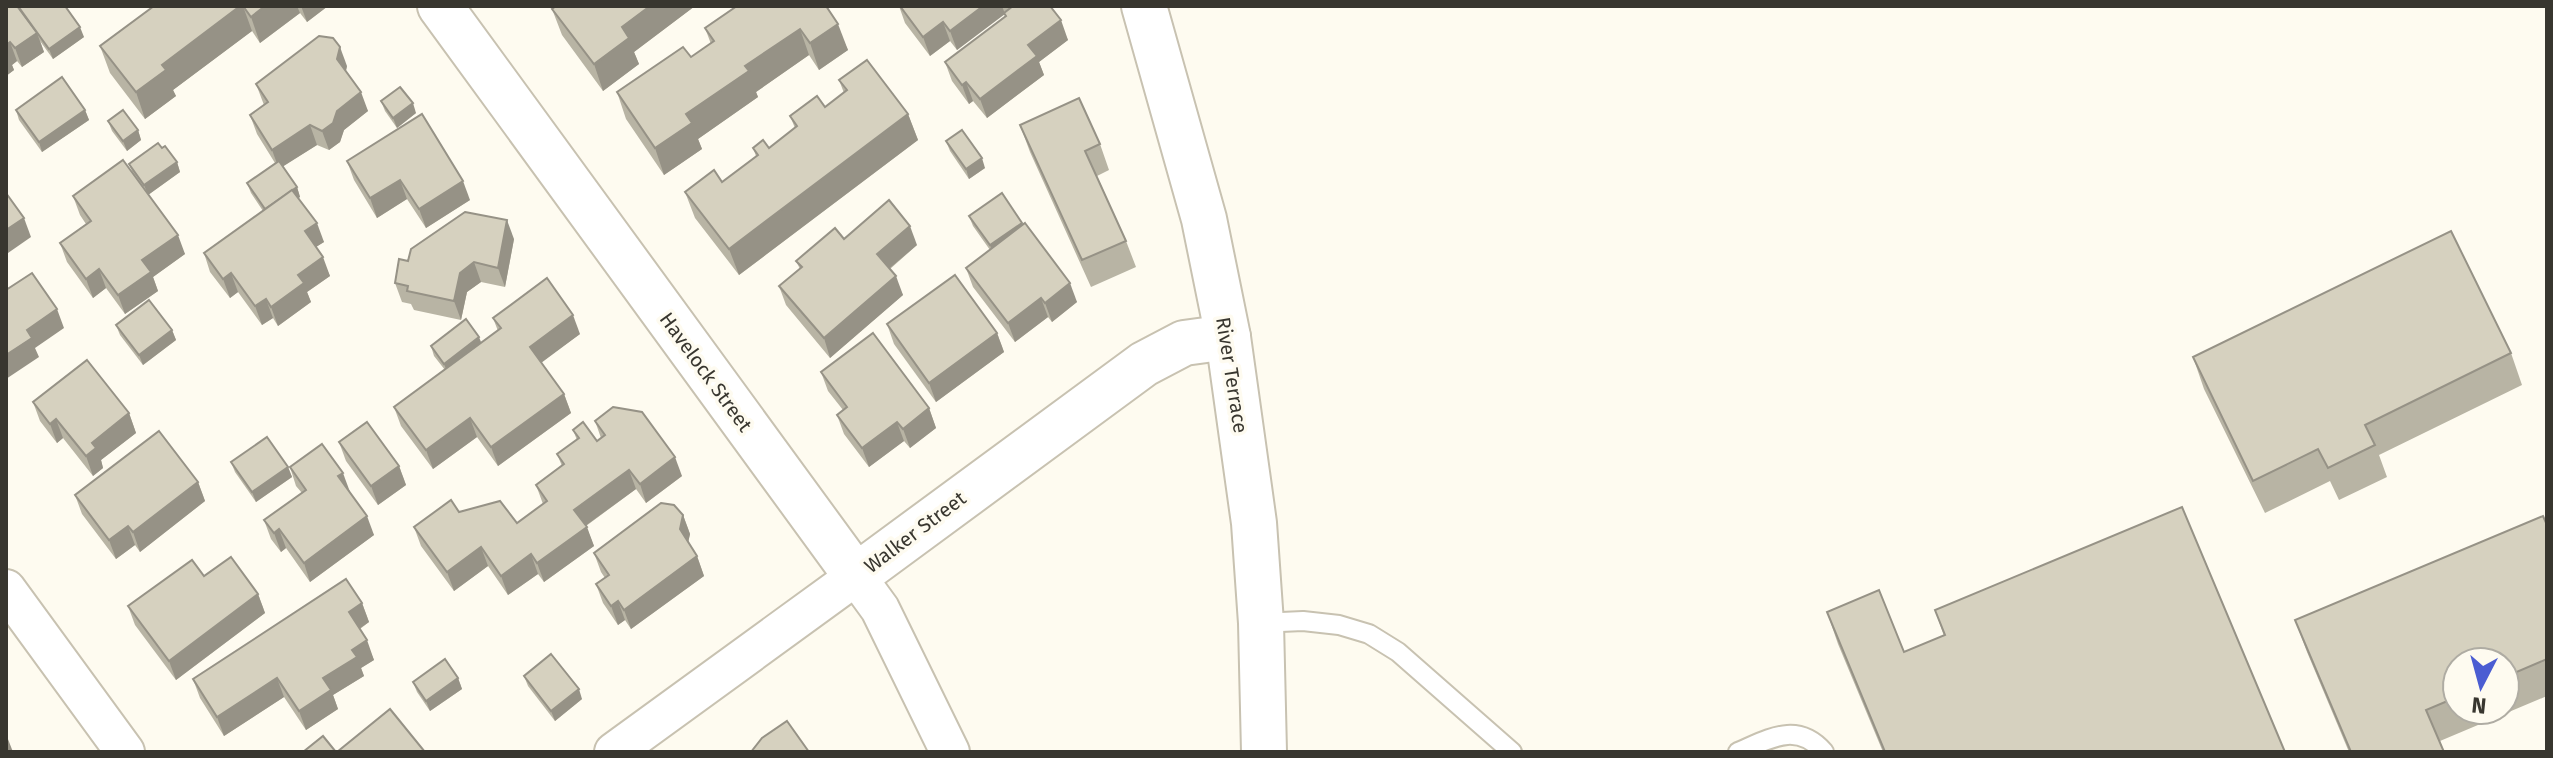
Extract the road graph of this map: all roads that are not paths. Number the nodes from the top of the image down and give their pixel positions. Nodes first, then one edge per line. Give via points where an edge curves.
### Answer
1 (440, 6) edge
2 (1144, 6) edge
3 (1228, 337) junction
4 (856, 576) junction
5 (6, 589) edge
6 (1261, 623) junction
7 (125, 752) edge
8 (614, 752) edge
9 (950, 752) edge
10 (1264, 752) edge
11 (1512, 752) edge
12 (1738, 752) edge
13 (1824, 752) edge

1 - 4 street, Havelock Street
2 - 3 street, River Terrace via 1204,219
3 - 4 street, Walker Street via 1184,343 1144,364
3 - 6 street, River Terrace via 1254,523
4 - 8 street, Walker Street
4 - 9 street, Havelock Street via 880,609
5 - 7 street
6 - 10 street, River Terrace
6 - 11 lane via 1303,621 1369,634 1398,652
12 - 13 lane via 1781,734 1801,736

